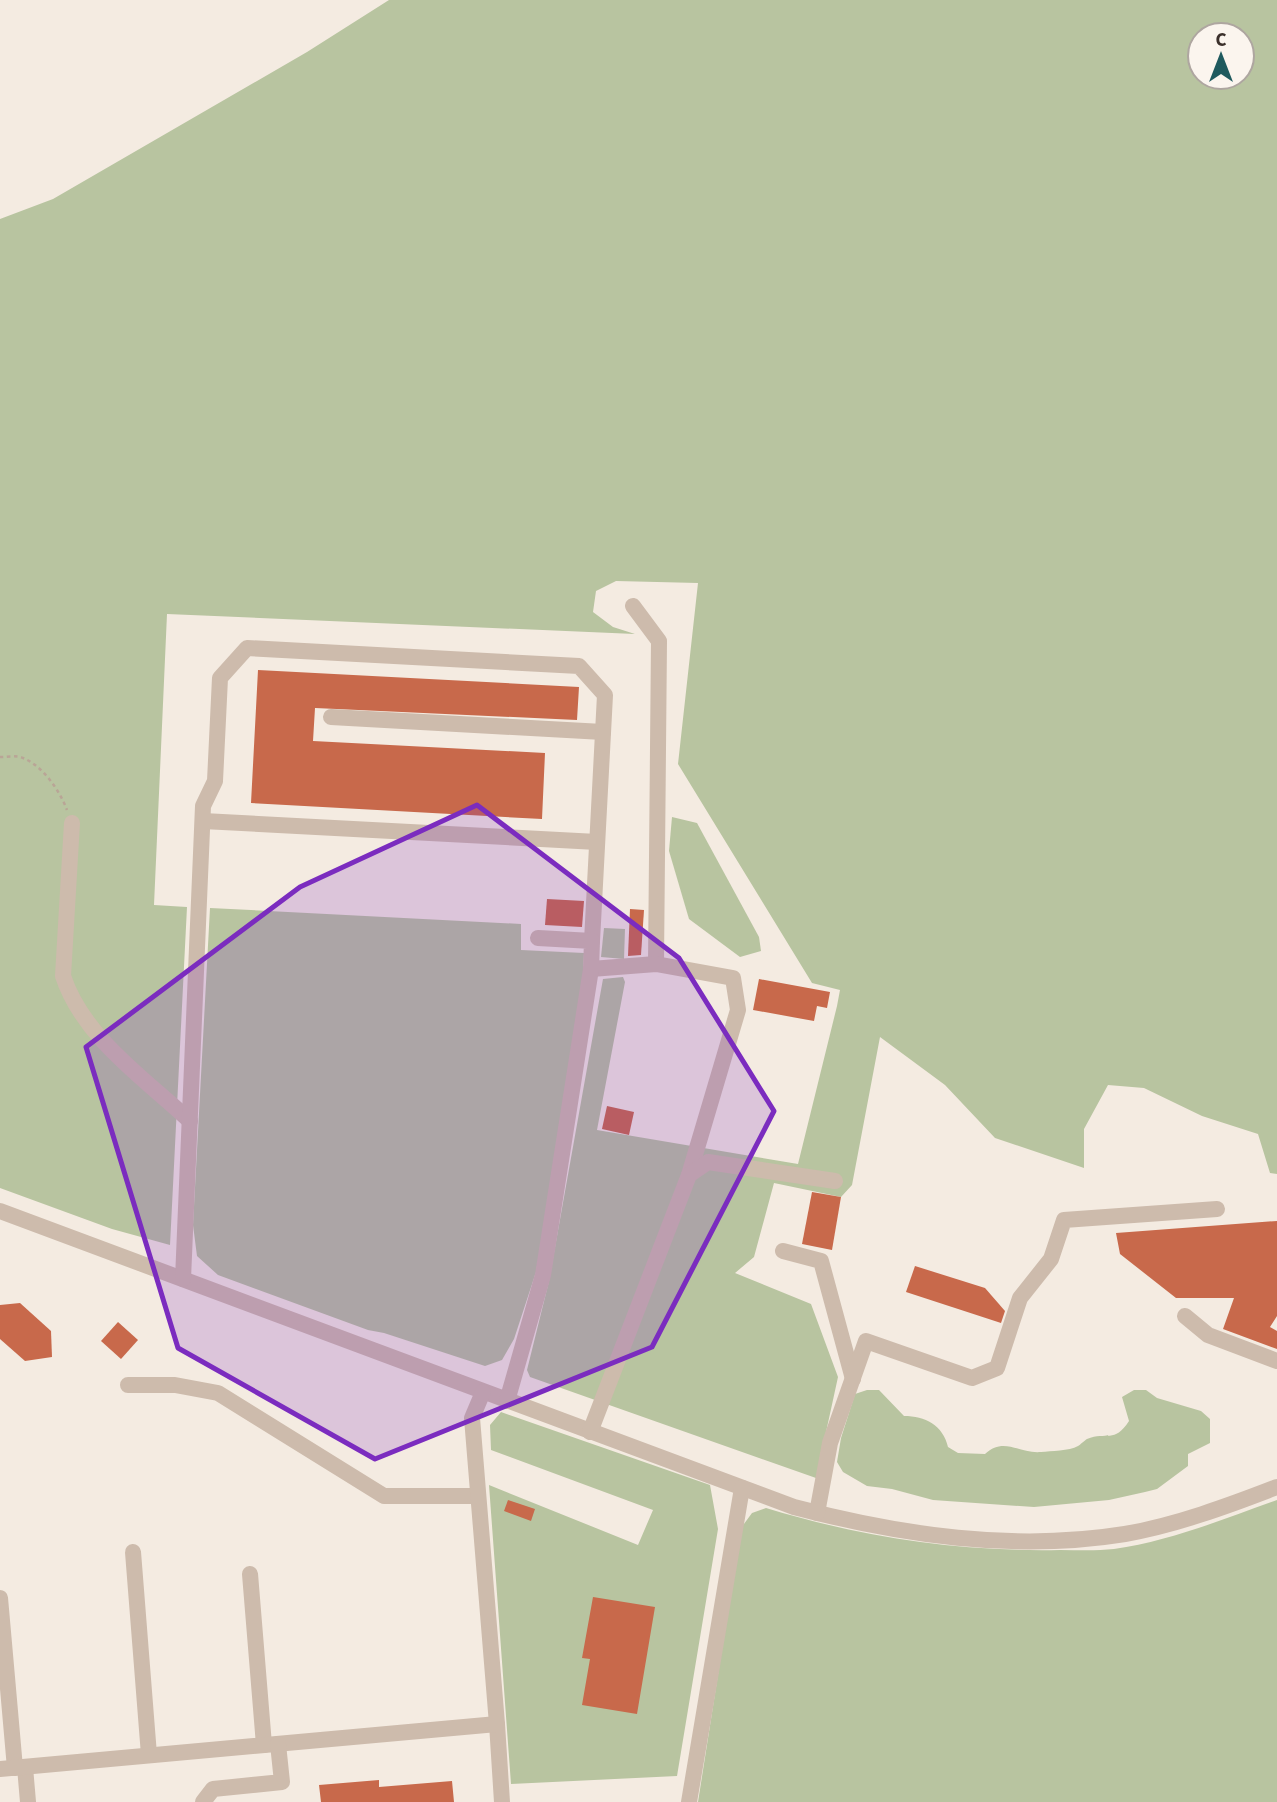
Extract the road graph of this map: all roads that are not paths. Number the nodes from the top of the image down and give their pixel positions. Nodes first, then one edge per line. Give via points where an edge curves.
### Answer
1 (633, 606) dead end
2 (331, 717) dead end
3 (603, 732) junction
4 (202, 821) junction
5 (72, 823) road end
6 (597, 842) junction
7 (538, 938) dead end
8 (592, 940) junction
9 (656, 964) junction
10 (591, 969) junction
11 (190, 1121) junction
12 (689, 1175) junction
13 (835, 1181) dead end
14 (1217, 1209) dead end
15 (0, 1211) edge
16 (783, 1251) dead end
17 (183, 1279) junction
18 (1185, 1316) dead end
19 (1277, 1361) edge
20 (853, 1379) junction
21 (128, 1385) dead end
22 (483, 1392) junction
23 (507, 1401) junction
24 (590, 1432) junction
25 (1277, 1487) edge
26 (742, 1488) junction
27 (478, 1496) junction
28 (817, 1513) junction
29 (134, 1552) dead end
30 (250, 1574) dead end
31 (0, 1598) edge
32 (497, 1724) junction
33 (271, 1744) junction
34 (149, 1755) junction
35 (13, 1768) edge
36 (28, 1802) edge
37 (203, 1802) edge
38 (502, 1802) edge
39 (690, 1802) edge

1 - 9 street via 659,641
2 - 3 street
3 - 4 street via 605,695 579,666 247,648 220,678 215,781 203,806
3 - 6 street
4 - 6 street
4 - 11 street
5 - 11 street via 63,976 69,994 85,1021
6 - 8 street
7 - 8 street
8 - 10 street
9 - 10 street
9 - 12 street via 733,978 738,1010
10 - 23 street via 543,1275
11 - 17 street
12 - 13 street via 708,1162
12 - 24 street
14 - 20 street via 1064,1220 1051,1259 1020,1298 997,1368 972,1378 866,1341
15 - 17 street
16 - 20 street via 821,1261
17 - 22 street
18 - 19 street via 1208,1335
20 - 28 street via 830,1443
21 - 27 street via 175,1385 218,1393 384,1496
22 - 23 street
22 - 27 street via 472,1418
23 - 24 street
24 - 26 street
25 - 28 street via 1163,1525 1080,1538 955,1538 896,1531
26 - 28 street
26 - 39 street
27 - 32 street
29 - 34 street
30 - 33 street
31 - 35 street
32 - 33 street
32 - 38 street
33 - 34 street
33 - 37 street via 282,1782 213,1789
34 - 35 street
35 - 36 street

